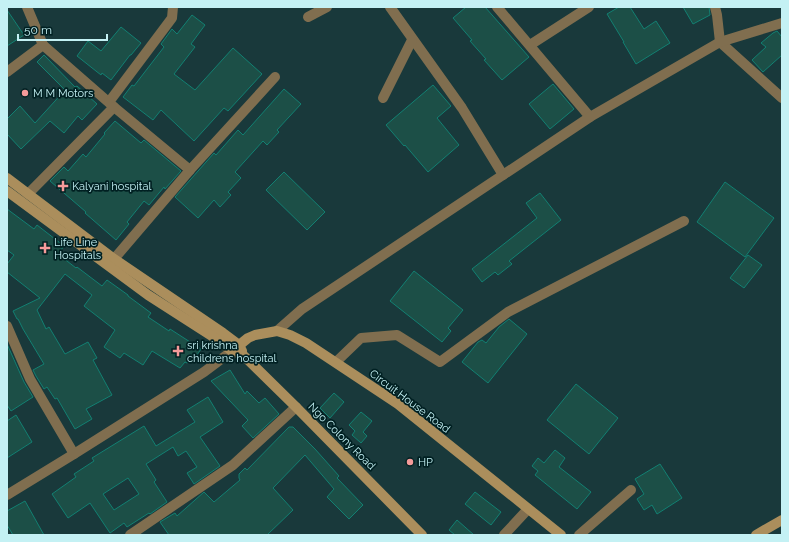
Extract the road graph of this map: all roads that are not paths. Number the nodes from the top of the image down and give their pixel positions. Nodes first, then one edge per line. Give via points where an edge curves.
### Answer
1 (27, 7) edge
2 (174, 7) edge
3 (327, 7) edge
4 (390, 7) edge
5 (498, 7) edge
6 (589, 7) edge
7 (715, 7) edge
8 (308, 17) dead end
9 (782, 23) edge
10 (412, 40) junction
11 (720, 42) junction
12 (44, 45) junction
13 (530, 45) junction
14 (7, 72) edge
15 (275, 77) dead end
16 (383, 98) dead end
17 (782, 98) edge
18 (111, 105) junction
19 (590, 117) junction
20 (190, 170) junction
21 (503, 175) junction
22 (8, 184) edge
23 (28, 194) junction
24 (684, 220) dead end
25 (114, 259) junction
26 (7, 326) edge
27 (277, 331) junction
28 (235, 348) junction
29 (336, 362) junction
30 (296, 407) junction
31 (74, 454) junction
32 (630, 490) dead end
33 (7, 495) edge
34 (528, 509) junction
35 (782, 520) edge
36 (130, 535) edge
37 (422, 535) edge
38 (504, 535) edge
39 (560, 535) edge
40 (579, 535) edge
41 (756, 535) edge

1 - 12 street
2 - 18 street via 172,18
3 - 8 street
4 - 10 street
5 - 13 street
6 - 13 street
7 - 11 street
9 - 11 street
10 - 16 street
10 - 21 street via 462,108
11 - 17 street
11 - 19 street
12 - 14 street
12 - 18 street
13 - 19 street
15 - 20 street
18 - 20 street
18 - 23 street
19 - 21 street
20 - 25 street
21 - 27 street via 302,309
22 - 23 street
22 - 28 street via 148,295
23 - 25 street
24 - 29 street via 508,312 440,362 397,335 361,338
25 - 28 street via 207,322
26 - 31 street via 30,379
27 - 28 street via 255,335
27 - 29 street, Circuit House Road via 306,343
28 - 30 street, Ngo Colony Road
28 - 31 street via 204,372
29 - 34 street, Circuit House Road via 398,404
30 - 36 street via 233,465
30 - 37 street, Ngo Colony Road
31 - 33 street
32 - 40 street
34 - 38 street
34 - 39 street, Circuit House Road
35 - 41 street

